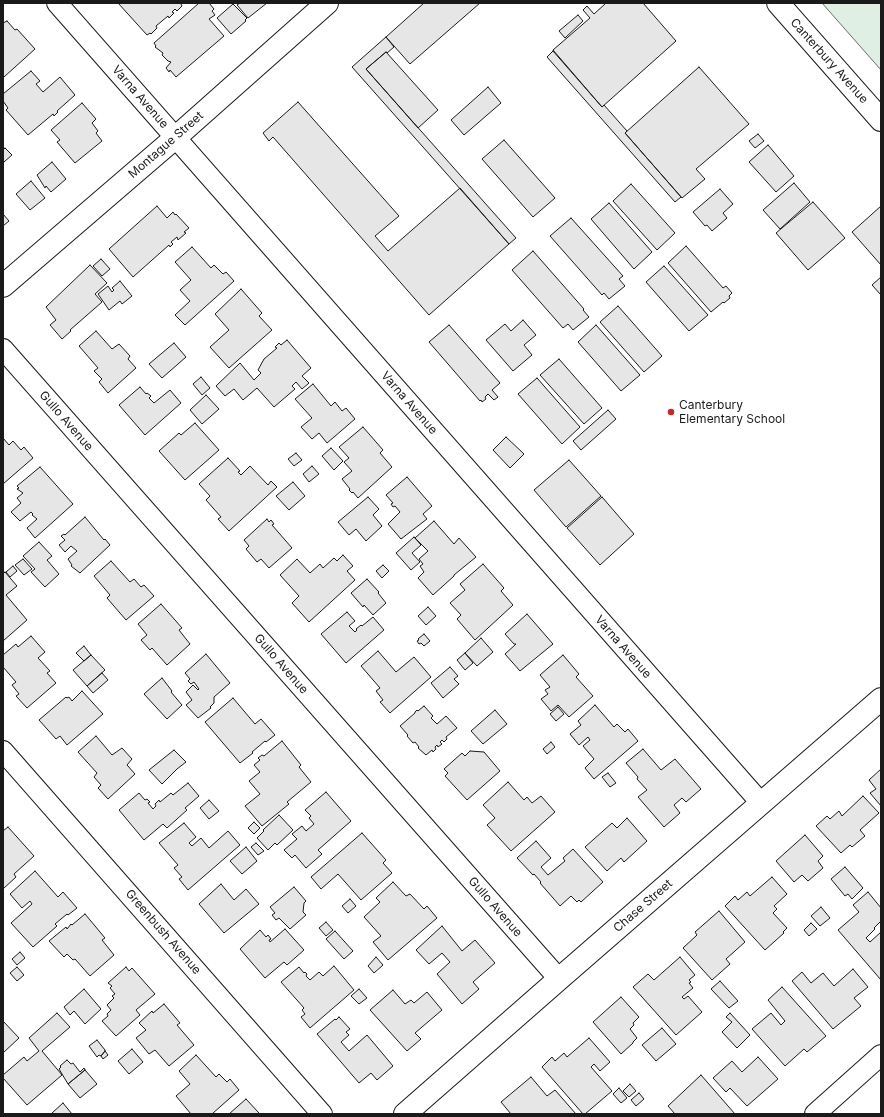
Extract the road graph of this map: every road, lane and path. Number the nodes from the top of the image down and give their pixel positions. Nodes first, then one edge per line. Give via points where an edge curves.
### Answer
1 (57, 3) edge
2 (327, 3) edge
3 (778, 3) edge
4 (881, 120) edge
5 (175, 138) junction
6 (3, 286) edge
7 (3, 350) edge
8 (881, 700) edge
9 (3, 751) edge
10 (762, 803) junction
11 (559, 978) junction
12 (881, 1055) edge
13 (322, 1114) edge
14 (405, 1114) edge
15 (815, 1114) edge

1 - 5 street, Varna Avenue
2 - 5 street, Montague Street
3 - 4 street, Canterbury Avenue
5 - 6 street, Montague Street
5 - 10 street, Varna Avenue
7 - 11 street, Gullo Avenue
8 - 10 street, Chase Street
9 - 13 street, Greenbush Avenue
10 - 11 street, Chase Street
11 - 14 street, Chase Street
12 - 15 street

